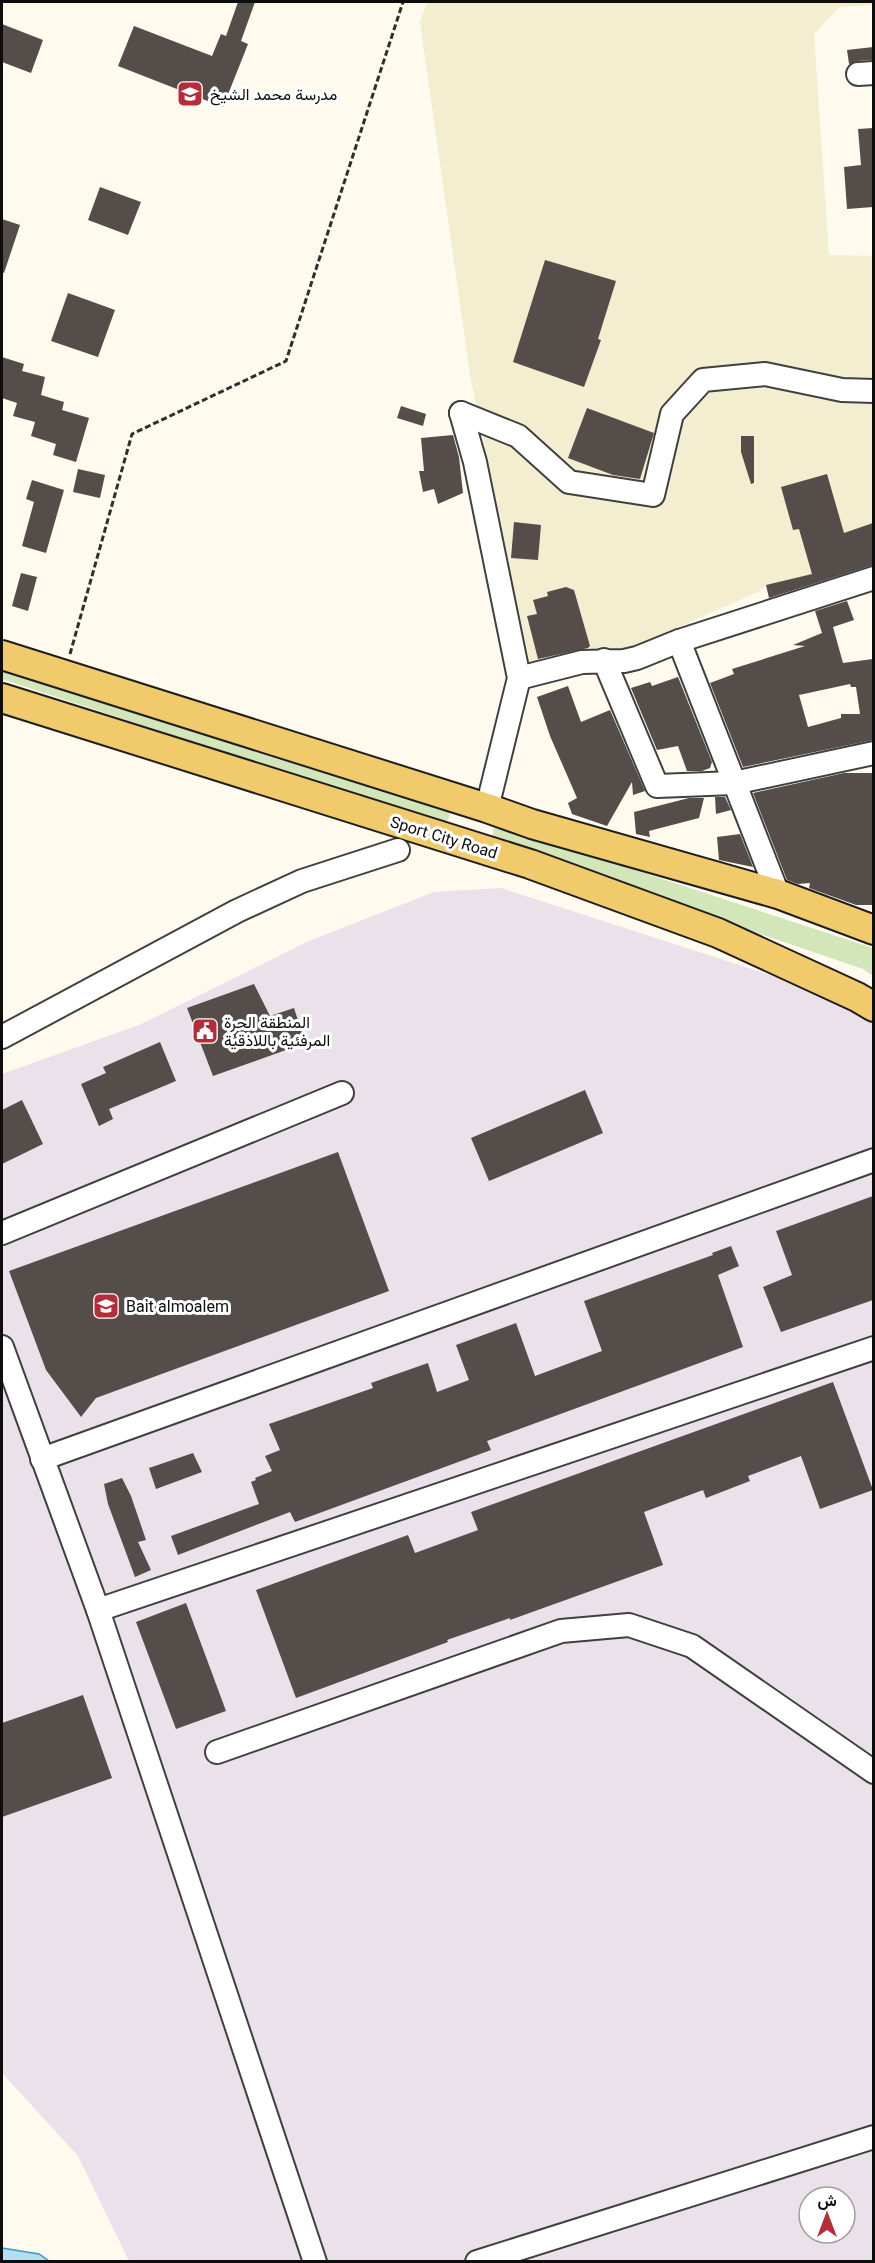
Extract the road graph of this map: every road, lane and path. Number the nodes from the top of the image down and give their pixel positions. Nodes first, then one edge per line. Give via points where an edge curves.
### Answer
1 (403, 2) edge
2 (873, 391) edge
3 (873, 578) edge
4 (679, 641) junction
5 (2, 655) edge
6 (604, 660) junction
7 (64, 675) junction
8 (519, 678) junction
9 (2, 698) edge
10 (873, 753) edge
11 (734, 783) junction
12 (487, 808) junction
13 (398, 850) dead end
14 (778, 894) junction
15 (873, 930) edge
16 (873, 1007) edge
17 (2, 1037) edge
18 (342, 1094) dead end
19 (873, 1160) edge
20 (2, 1233) edge
21 (2, 1347) edge
22 (873, 1348) edge
23 (42, 1459) junction
24 (98, 1610) junction
25 (217, 1752) dead end
26 (873, 1772) edge
27 (873, 2137) edge
28 (315, 2262) edge
29 (477, 2262) edge

1 - 7 path via 286,362 132,434
2 - 8 street via 842,390 765,374 703,380 672,414 653,495 569,482 518,436 461,413 475,462
3 - 4 street
4 - 6 street via 637,658
4 - 11 street
5 - 7 main road
6 - 8 street
6 - 11 street via 657,786
7 - 12 main road
8 - 12 street
9 - 16 main road, Sport City Road via 530,864 718,933
10 - 11 street
11 - 14 street
12 - 14 main road
13 - 17 street via 302,881 237,910
14 - 15 main road
18 - 20 street
19 - 23 street
21 - 23 street
22 - 24 street
23 - 24 street
24 - 28 street
25 - 26 street via 561,1631 629,1625 692,1646
27 - 29 street

